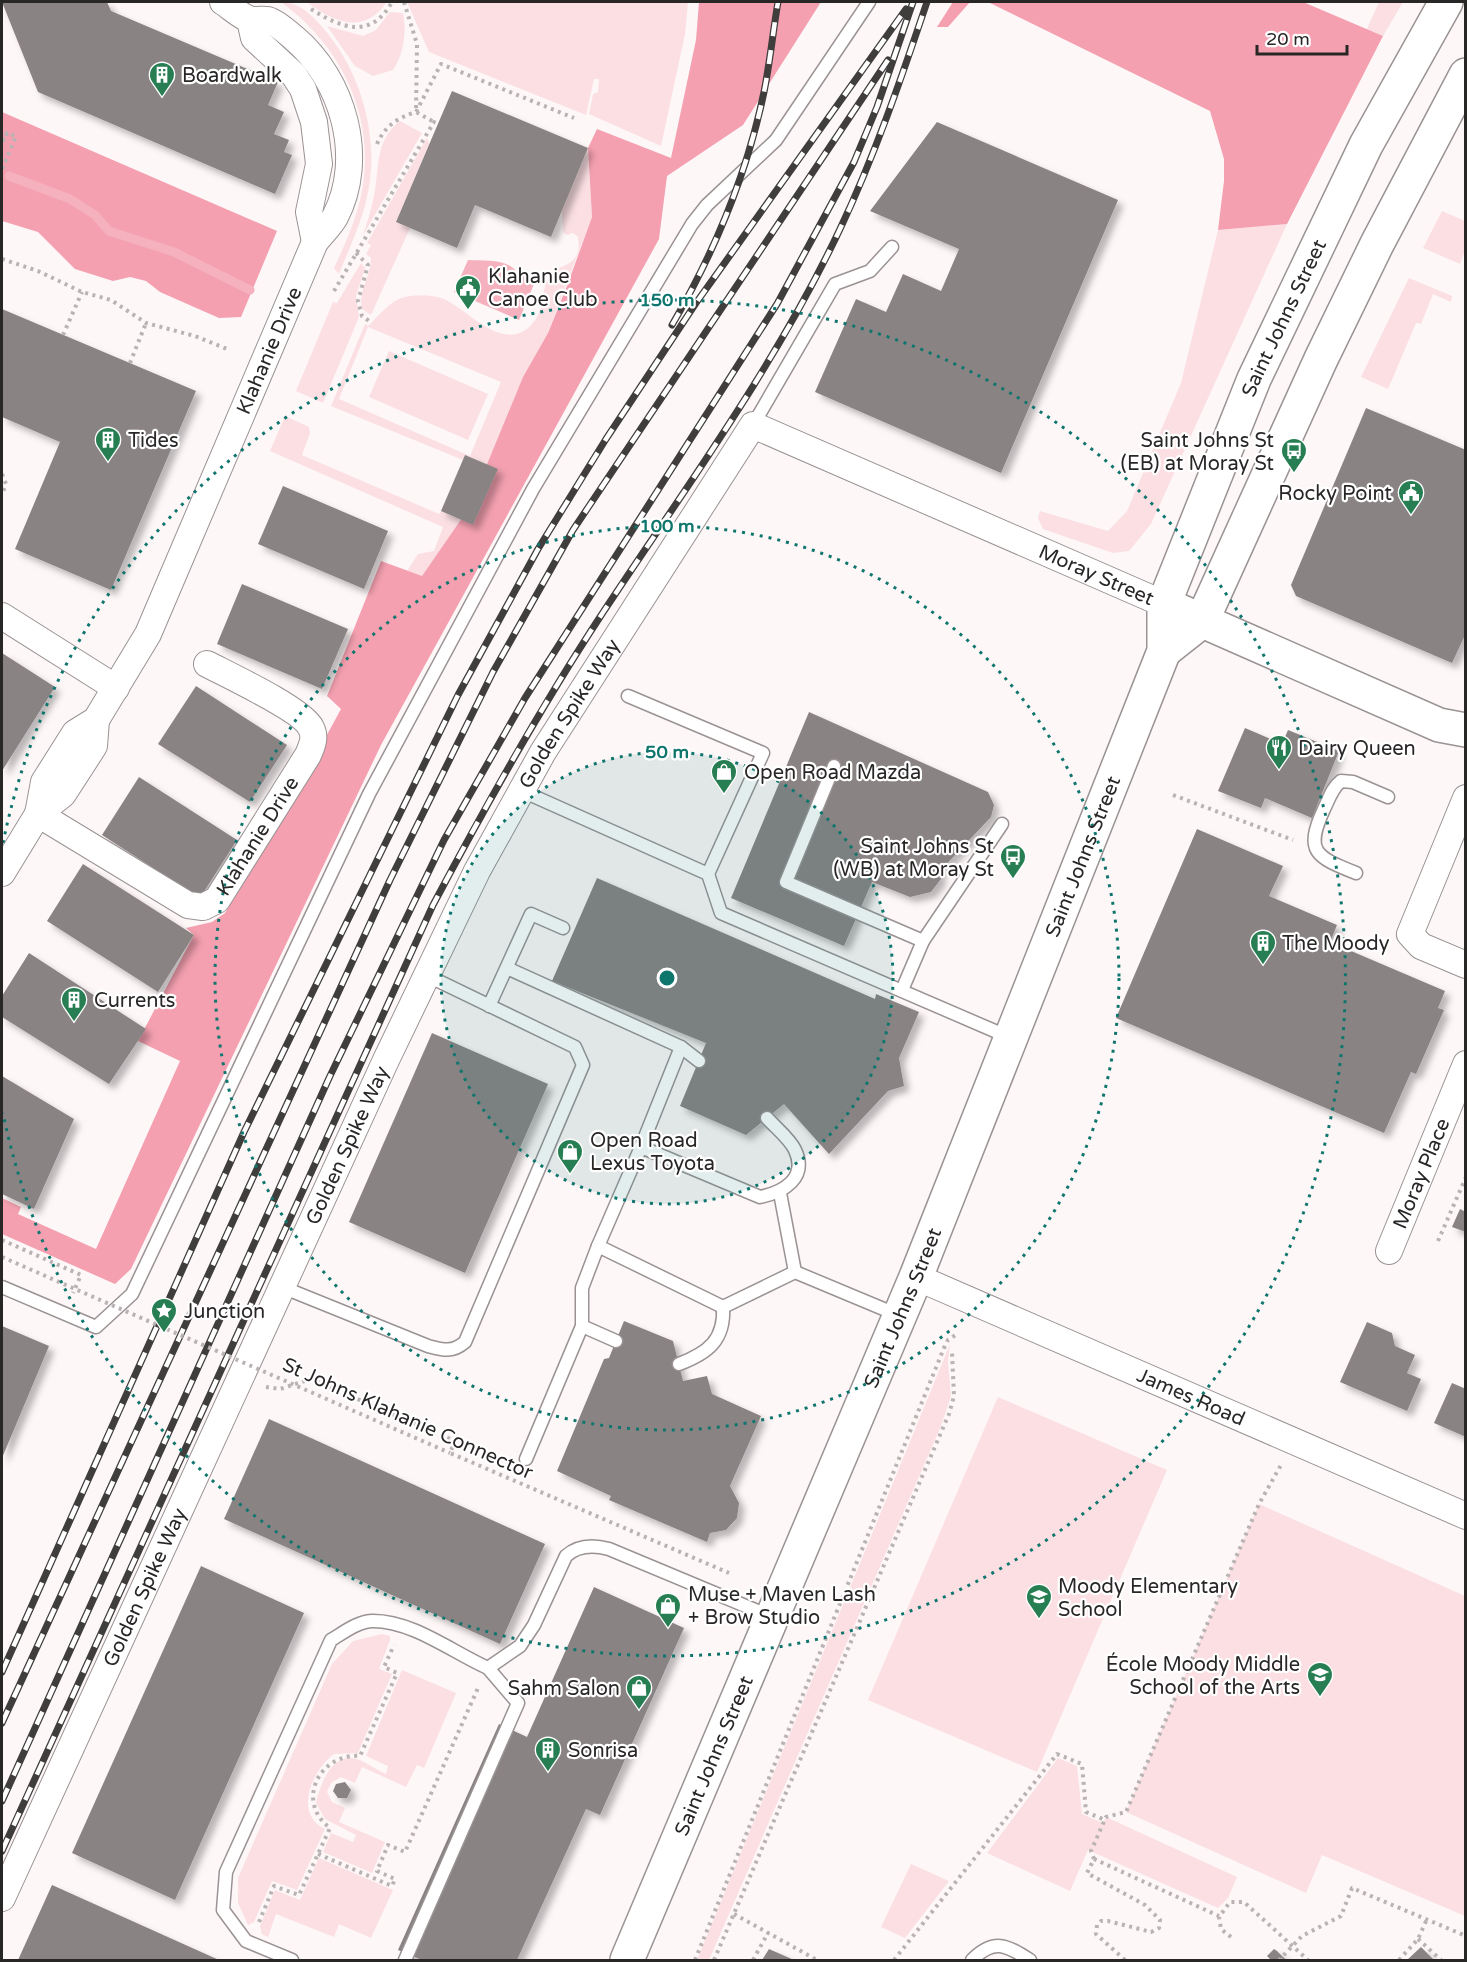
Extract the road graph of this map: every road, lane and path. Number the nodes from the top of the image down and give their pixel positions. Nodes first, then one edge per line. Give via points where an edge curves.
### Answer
1 (223, 2) edge
2 (392, 2) edge
3 (404, 2) edge
4 (869, 2) edge
5 (1446, 2) edge
6 (311, 9) dead end
7 (1466, 75) edge
8 (416, 112) junction
9 (573, 118) dead end
10 (2, 138) edge
11 (376, 152) dead end
12 (2, 169) edge
13 (892, 247) dead end
14 (356, 253) junction
15 (2, 259) edge
16 (334, 291) dead end
17 (82, 292) junction
18 (369, 321) dead end
19 (146, 323) junction
20 (63, 335) dead end
21 (227, 349) dead end
22 (130, 363) dead end
23 (753, 425) junction
24 (2, 474) edge
25 (2, 494) edge
26 (1164, 604) junction
27 (2, 616) edge
28 (1202, 621) junction
29 (1164, 651) junction
30 (207, 664) dead end
31 (116, 688) junction
32 (628, 696) dead end
33 (1452, 728) edge
34 (1466, 751) edge
35 (834, 766) dead end
36 (522, 791) junction
37 (1173, 795) dead end
38 (1388, 797) dead end
39 (1466, 798) edge
40 (38, 814) junction
41 (1002, 824) dead end
42 (1314, 848) junction
43 (2, 873) edge
44 (1356, 873) dead end
45 (708, 874) junction
46 (563, 928) dead end
47 (923, 941) junction
48 (1466, 965) edge
49 (507, 968) junction
50 (426, 975) junction
51 (902, 990) junction
52 (489, 1006) junction
53 (1011, 1038) junction
54 (681, 1047) junction
55 (699, 1061) dead end
56 (1466, 1064) edge
57 (767, 1118) dead end
58 (641, 1147) junction
59 (1466, 1177) edge
60 (780, 1193) junction
61 (2, 1240) edge
62 (1438, 1241) dead end
63 (598, 1246) junction
64 (1389, 1251) dead end
65 (2, 1257) edge
66 (795, 1272) junction
67 (916, 1277) junction
68 (2, 1287) edge
69 (282, 1287) junction
70 (70, 1300) dead end
71 (723, 1307) junction
72 (899, 1315) junction
73 (582, 1326) junction
74 (957, 1334) dead end
75 (616, 1341) dead end
76 (952, 1352) dead end
77 (679, 1364) dead end
78 (257, 1383) dead end
79 (1296, 1442) junction
80 (450, 1453) junction
81 (526, 1459) dead end
82 (1466, 1516) edge
83 (729, 1573) dead end
84 (772, 1617) junction
85 (401, 1627) junction
86 (488, 1668) junction
87 (468, 1712) dead end
88 (1105, 1820) junction
89 (318, 1854) junction
90 (1094, 1858) junction
91 (2, 1898) edge
92 (734, 1914) junction
93 (1219, 1916) junction
94 (1427, 1919) junction
95 (768, 1933) junction
96 (1231, 1936) dead end
97 (1466, 1936) edge
98 (1418, 1939) junction
99 (251, 1942) junction
100 (1292, 1945) junction
101 (292, 1960) edge
102 (405, 1960) edge
103 (627, 1960) edge
104 (695, 1960) edge
105 (714, 1960) edge
106 (753, 1960) edge
107 (817, 1960) edge
108 (894, 1960) edge
109 (972, 1960) edge
110 (1030, 1960) edge
111 (1125, 1960) edge
112 (1281, 1960) edge
113 (1308, 1960) edge
114 (1399, 1960) edge
115 (1441, 1960) edge

1 - 31 street, Klahanie Drive via 250,20 269,20 306,49 322,68 342,113 350,160 344,195 334,219 315,242 148,634
2 - 6 path via 374,23 355,28 333,23
3 - 8 path via 417,44
4 - 68 lane via 776,140 706,205 692,224 533,489 369,794 132,1294 96,1327
5 - 26 main road, Saint Johns Street via 1366,144 1308,261 1254,379
7 - 28 main road via 1321,359
8 - 9 path via 441,64
8 - 11 path via 398,117 382,133
8 - 14 path via 436,123
10 - 12 path via 4,141 7,133 16,136
13 - 23 lane via 870,271 835,284
14 - 16 path
14 - 18 path via 368,265 358,301 362,316
15 - 17 path
17 - 19 path via 111,300
17 - 20 path
19 - 21 path
19 - 22 path
23 - 26 street, Moray Street
23 - 36 street, Golden Spike Way via 617,634
24 - 25 path via 6,484
26 - 28 main road, Moray Street
26 - 29 main road, Saint Johns Street
27 - 31 street
28 - 29 main road
28 - 33 main road, Moray Street
29 - 53 main road, Saint Johns Street
30 - 40 street, Klahanie Drive via 300,715 314,737 308,755 217,900 202,907 188,905
31 - 40 street, Klahanie Drive via 96,720 94,746 63,794
32 - 45 lane via 762,753
33 - 34 main road, Moray Street
35 - 47 lane via 786,882
36 - 45 lane
36 - 50 street, Golden Spike Way
37 - 42 path
38 - 42 lane via 1353,782 1338,782 1315,829
39 - 48 street via 1410,934 1421,946
40 - 43 street, Klahanie Drive
41 - 47 lane
42 - 44 lane via 1319,856
45 - 51 lane via 722,913
46 - 49 lane via 531,914
47 - 51 lane
49 - 52 lane
49 - 54 lane
50 - 52 lane
50 - 69 street, Golden Spike Way
51 - 53 lane
52 - 69 lane via 575,1047 583,1065 465,1342 447,1351 428,1346
53 - 67 main road, Saint Johns Street
54 - 55 lane
54 - 58 lane
56 - 64 street, Moray Place
57 - 60 lane via 795,1149 799,1167 794,1179
58 - 60 lane via 760,1197
58 - 63 lane
59 - 62 path
60 - 66 lane
61 - 70 path via 81,1275
63 - 71 lane
63 - 73 lane via 582,1288
65 - 80 path, St Johns Klahanie Connector, bridge
66 - 71 lane
66 - 72 lane
67 - 72 main road, Saint Johns Street
67 - 79 street, James Road
69 - 91 street, Golden Spike Way
71 - 77 lane via 724,1324 715,1342 698,1357
72 - 84 main road, Saint Johns Street
73 - 75 lane
73 - 81 lane
74 - 104 path via 944,1348
76 - 92 path via 954,1396 949,1414
78 - 80 path via 280,1389 311,1378 455,1441
79 - 82 street, James Road
79 - 88 path via 1259,1504 1126,1812
80 - 83 path, St Johns Klahanie Connector
84 - 86 lane via 609,1550 574,1548 566,1556 520,1646
84 - 103 main road, Saint Johns Street
85 - 86 lane
85 - 89 path via 384,1667 397,1673 360,1756 347,1755 332,1761 321,1774 314,1793 313,1809 330,1828
85 - 99 lane via 372,1621 331,1640 226,1872 223,1910 246,1941
86 - 102 lane via 518,1703
87 - 89 path via 405,1852 388,1845 377,1871 395,1879 392,1886
88 - 90 path via 1092,1851
88 - 108 path via 1086,1812 1082,1764 1057,1754
89 - 99 path via 299,1895 274,1886
90 - 93 path
90 - 111 path via 1087,1873 1145,1905 1160,1920 1159,1928 1151,1932 1101,1921 1096,1934
92 - 95 path
92 - 105 path
93 - 96 path via 1221,1929
93 - 100 path via 1230,1902 1244,1902
94 - 97 path
94 - 98 path
94 - 100 path via 1352,1888 1341,1916 1317,1926
95 - 106 path
95 - 107 path
98 - 114 path
98 - 115 path
99 - 101 lane
100 - 112 path
100 - 113 path
109 - 110 lane via 992,1945

